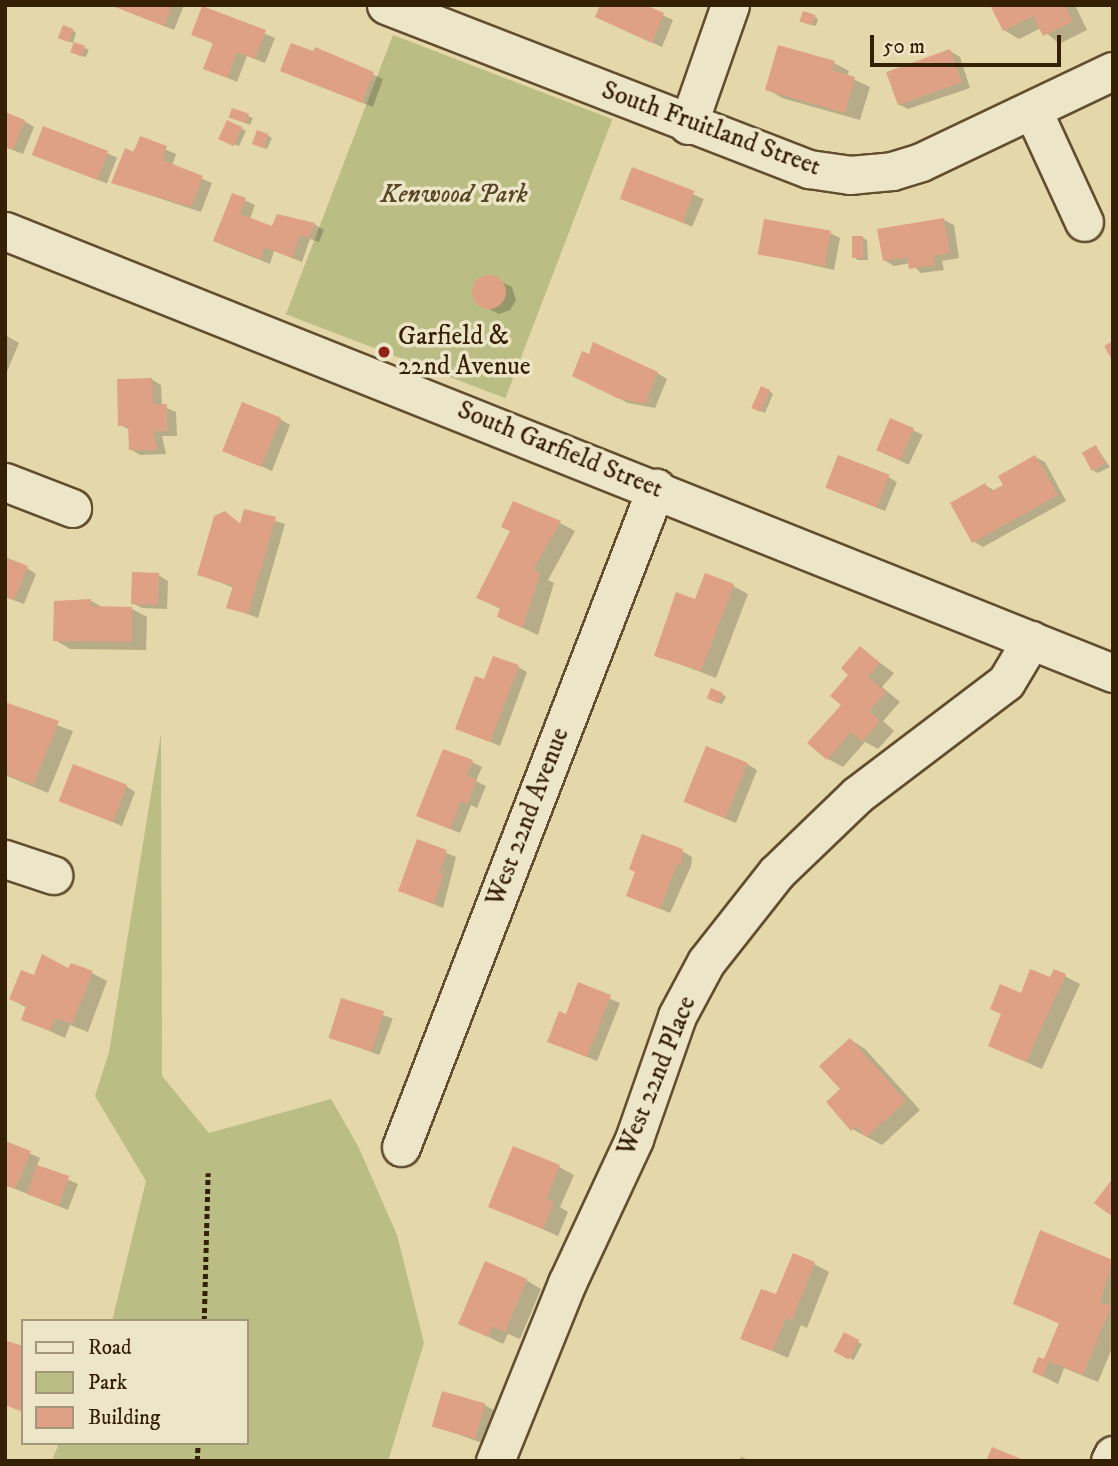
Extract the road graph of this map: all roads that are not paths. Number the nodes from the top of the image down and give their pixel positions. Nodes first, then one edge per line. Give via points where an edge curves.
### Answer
1 (386, 5) edge
2 (730, 5) edge
3 (1113, 71) edge
4 (1033, 111) junction
5 (688, 125) junction
6 (1084, 222) dead end
7 (5, 231) edge
8 (5, 482) edge
9 (656, 488) junction
10 (72, 508) dead end
11 (1031, 640) junction
12 (1113, 673) edge
13 (5, 859) edge
14 (53, 875) dead end
15 (401, 1147) dead end
16 (1113, 1455) edge
17 (495, 1461) edge
18 (1110, 1461) edge

1 - 5 street, South Fruitland Street
2 - 5 street
3 - 4 street, South Fruitland Street
4 - 5 street, South Fruitland Street via 921,162 892,171 850,174 808,169
4 - 6 street
7 - 9 street, South Garfield Street
8 - 10 street
9 - 11 street, South Garfield Street
9 - 15 street, West 22nd Avenue
11 - 12 street, South Garfield Street
11 - 17 street, West 22nd Place via 1006,682 857,795 776,873 706,962 677,1016 634,1139 566,1283
13 - 14 street
16 - 18 street

